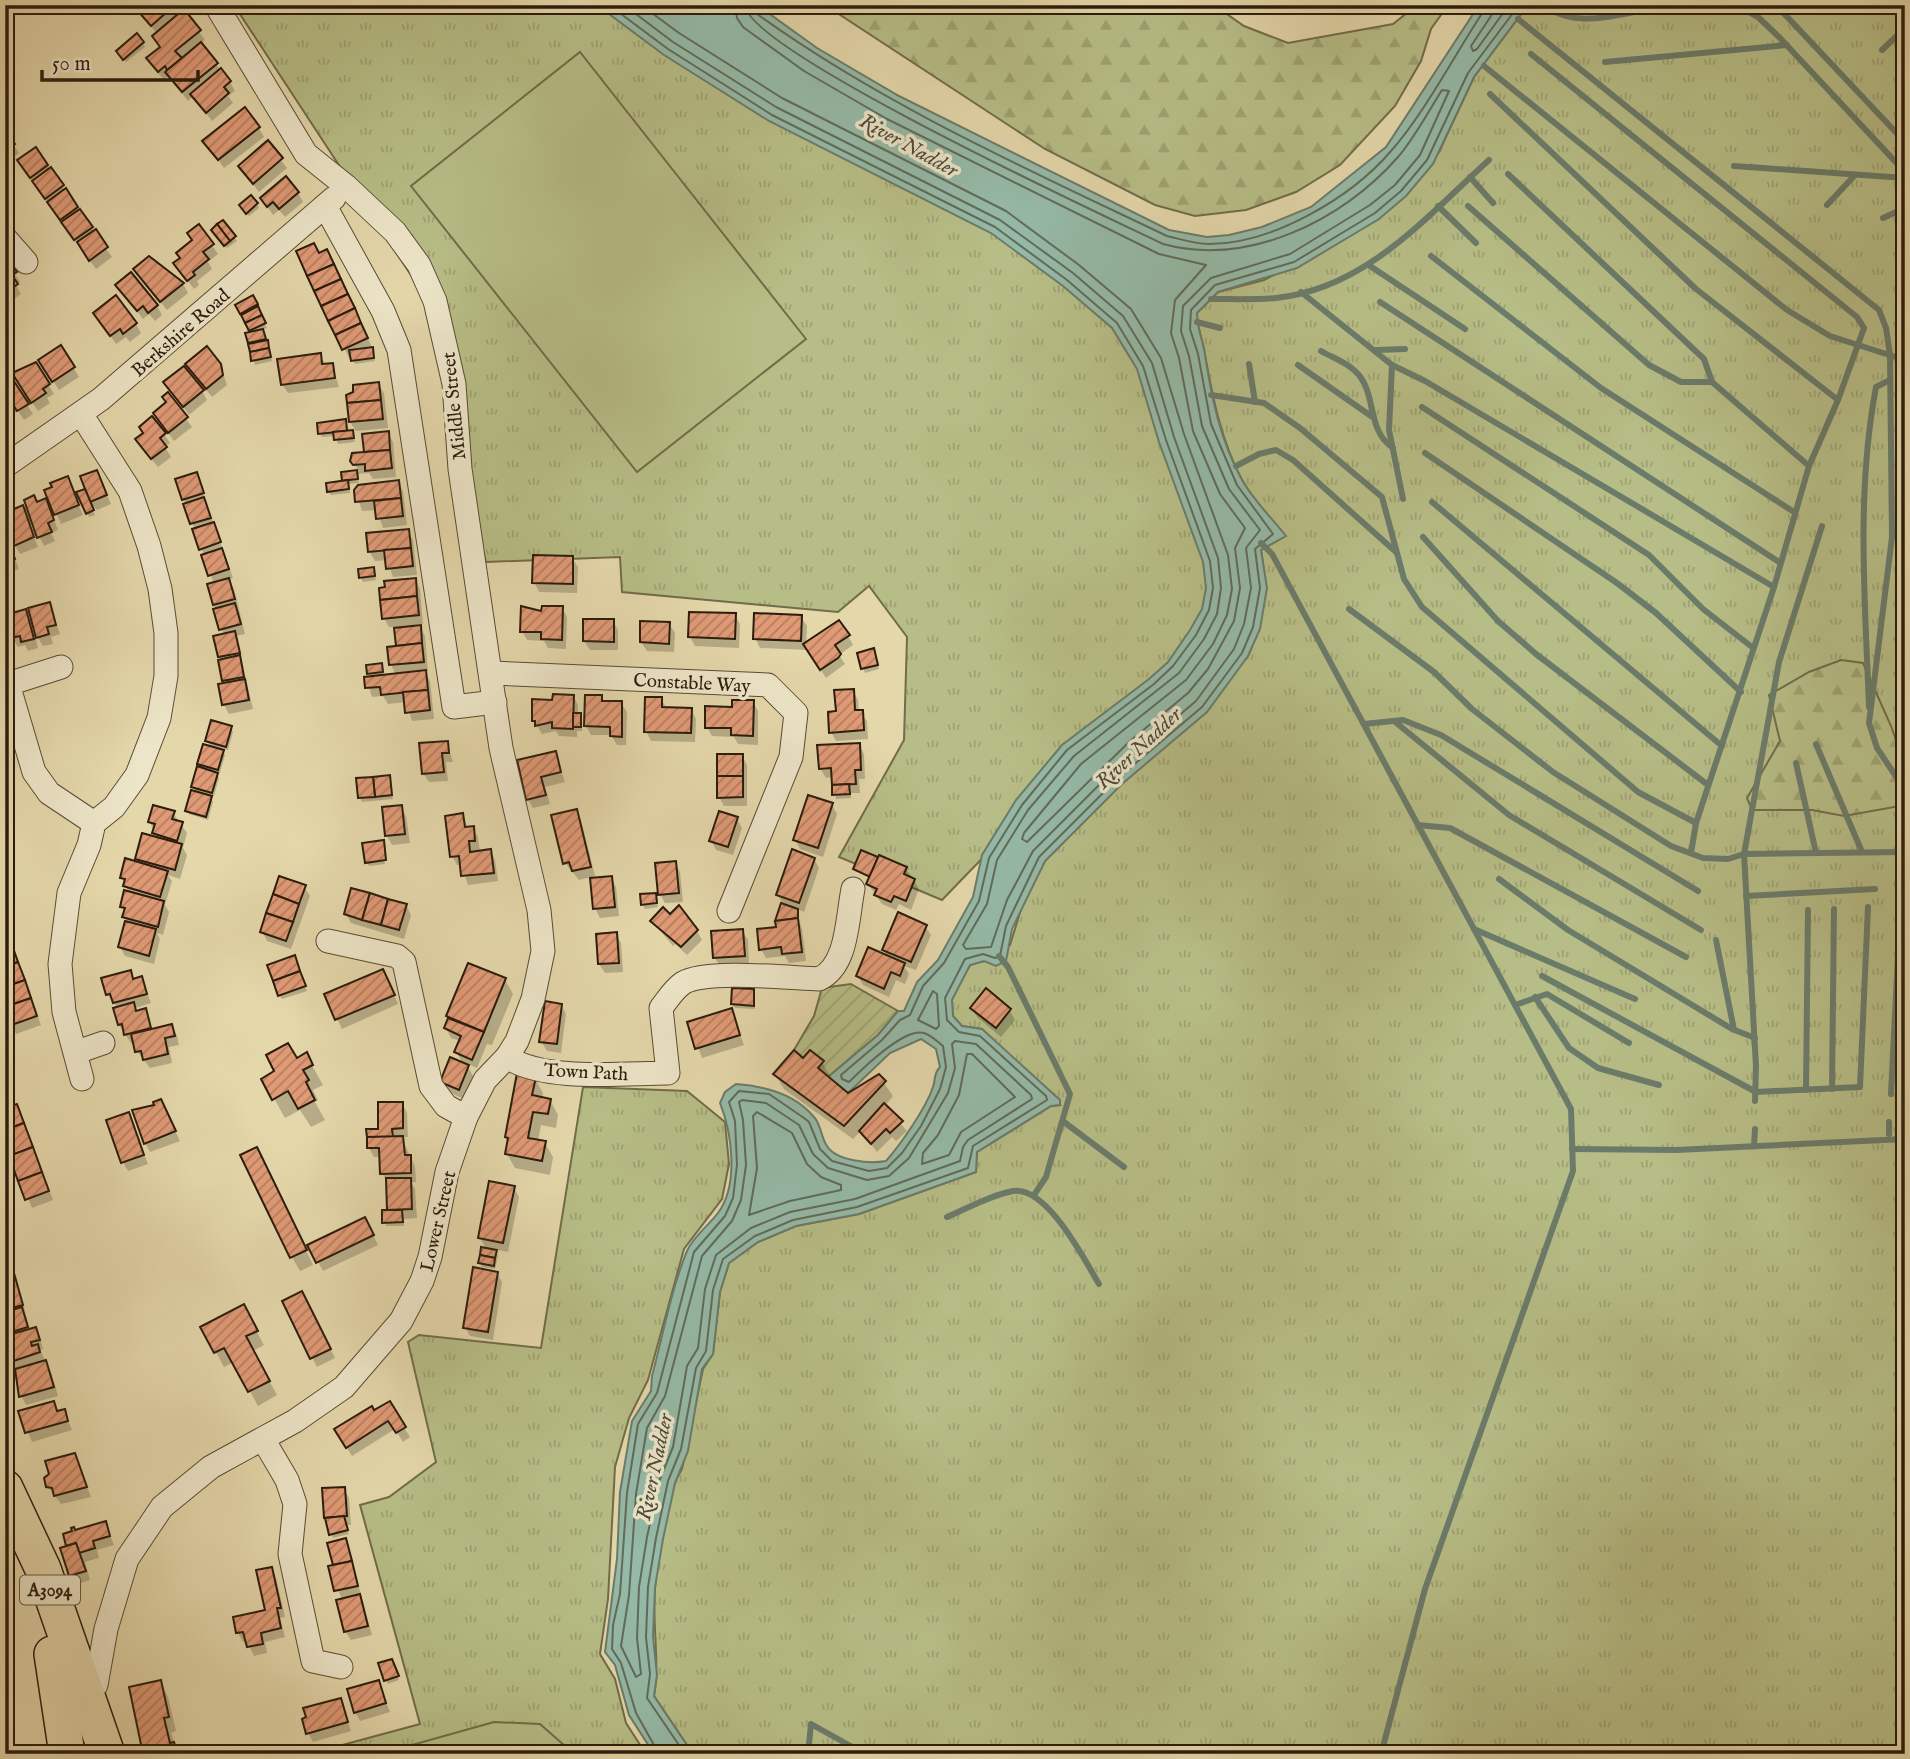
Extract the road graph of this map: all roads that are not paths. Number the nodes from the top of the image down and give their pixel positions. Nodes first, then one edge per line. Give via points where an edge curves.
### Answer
1 (216, 5) edge
2 (346, 186) junction
3 (325, 206) junction
4 (5, 238) edge
5 (26, 262) dead end
6 (81, 414) junction
7 (5, 466) edge
8 (61, 667) dead end
9 (492, 673) junction
10 (6, 684) edge
11 (495, 702) junction
12 (94, 823) junction
13 (853, 889) dead end
14 (729, 911) dead end
15 (328, 941) dead end
16 (103, 1043) dead end
17 (77, 1052) junction
18 (507, 1057) junction
19 (82, 1079) dead end
20 (466, 1116) junction
21 (263, 1439) junction
22 (6, 1489) edge
23 (341, 1667) dead end
24 (72, 1723) edge
25 (107, 1754) edge

1 - 2 street, Middle Street via 306,154
2 - 3 street, Berkshire Road
2 - 9 street, Middle Street via 409,250 427,281 441,321 454,384 460,469
3 - 6 street, Berkshire Road
3 - 11 street via 383,311 399,350 454,707
4 - 5 street
6 - 7 street, Berkshire Road
6 - 12 street via 130,491 152,556 166,634 166,676 155,730 137,775 114,807
8 - 10 street
9 - 11 street, Lower Street
9 - 14 street, Constable Way via 768,685 796,713 791,757
10 - 12 street via 34,772 49,793
11 - 18 street, Lower Street via 505,771 543,937 533,999
12 - 17 street via 69,892 60,964 64,1012
13 - 18 street, Town Path via 841,956 830,974 819,979 711,978 685,982 673,992 662,1008 668,1073 522,1067
15 - 20 street via 397,956 404,962 431,1086 446,1106
16 - 17 street
17 - 19 street
18 - 20 street, Lower Street via 485,1080
20 - 21 street, Lower Street via 447,1172 426,1269 401,1321 344,1387
21 - 23 street via 295,1504 290,1554 313,1661
21 - 24 street, Lower Street via 193,1479 148,1524 123,1570 96,1685
22 - 24 main road, A3094 via 21,1562
24 - 25 main road, A3094

